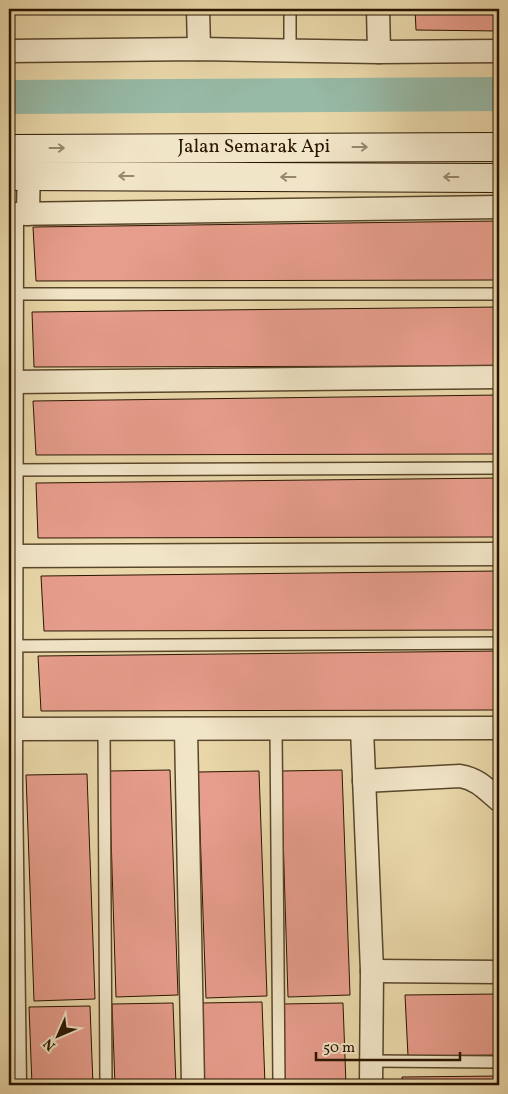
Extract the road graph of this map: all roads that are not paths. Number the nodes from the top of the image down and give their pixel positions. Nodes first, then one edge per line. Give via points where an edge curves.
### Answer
1 (198, 9) edge
2 (290, 9) edge
3 (378, 9) edge
4 (198, 49) junction
5 (9, 51) edge
6 (290, 51) junction
7 (499, 51) edge
8 (379, 52) junction
9 (499, 147) edge
10 (19, 149) edge
11 (19, 176) edge
12 (499, 178) edge
13 (499, 207) edge
14 (16, 214) edge
15 (12, 294) junction
16 (499, 294) edge
17 (499, 377) edge
18 (12, 382) junction
19 (499, 468) edge
20 (12, 470) junction
21 (499, 554) edge
22 (12, 556) junction
23 (499, 642) edge
24 (12, 646) junction
25 (499, 728) edge
26 (11, 729) junction
27 (104, 729) junction
28 (186, 729) junction
29 (276, 729) junction
30 (362, 729) junction
31 (364, 781) junction
32 (499, 800) edge
33 (10, 874) edge
34 (372, 971) junction
35 (499, 972) edge
36 (372, 1062) junction
37 (499, 1062) edge
38 (15, 1085) edge
39 (106, 1085) edge
40 (193, 1085) edge
41 (279, 1085) edge
42 (371, 1085) edge

1 - 4 street
2 - 6 lane
3 - 8 street
4 - 5 street
4 - 6 street
6 - 8 street
7 - 8 street
10 -> 9 street, Jalan Semarak Api
10 - 11 street
12 -> 11 street, Jalan Semarak Api
11 - 14 street
13 - 14 street
14 - 15 street
15 - 16 lane
15 - 18 street
17 - 18 street
18 - 20 street
19 - 20 lane
20 - 22 street
21 - 22 street
22 - 24 street
23 - 24 lane
24 - 26 street
25 - 30 street
26 - 27 street
26 - 33 street
27 - 28 street
27 - 39 lane
28 - 29 street
28 - 40 street
29 - 30 street
29 - 41 lane
30 - 31 street
31 - 32 street via 470,777
31 - 34 street
33 - 38 street
34 - 35 street
34 - 36 street
36 - 37 lane
36 - 42 street

